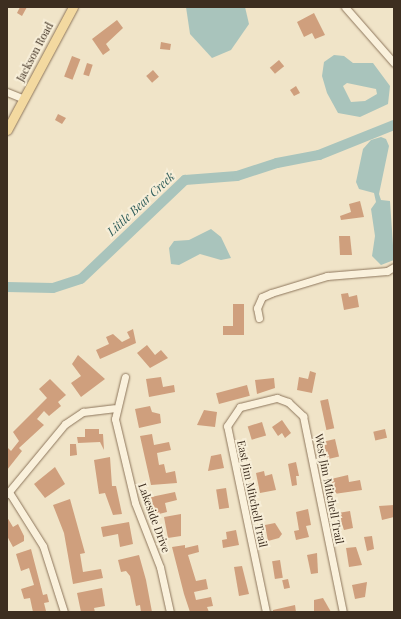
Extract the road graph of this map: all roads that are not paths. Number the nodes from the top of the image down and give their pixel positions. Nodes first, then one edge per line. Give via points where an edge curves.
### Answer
1 (73, 7) edge
2 (345, 7) edge
3 (394, 63) edge
4 (7, 92) edge
5 (24, 99) junction
6 (7, 130) edge
7 (394, 267) edge
8 (259, 318) dead end
9 (125, 377) dead end
10 (262, 401) joint
11 (114, 408) junction
12 (8, 493) edge
13 (64, 612) edge
14 (170, 612) edge
15 (266, 612) edge
16 (343, 612) edge

1 - 5 main road, Jackson Road
2 - 3 street
4 - 5 street
5 - 6 main road, Jackson Road
7 - 8 street via 387,271 343,274 270,293 262,297 257,308
9 - 11 street
10 - 15 street, East Jim Mitchell Trail via 234,411 227,426
10 - 16 street, West Jim Mitchell Trail via 283,399 303,416
11 - 12 street via 82,412 65,424
11 - 14 street, Lakeside Drive via 129,482 160,567
12 - 13 street via 43,546

